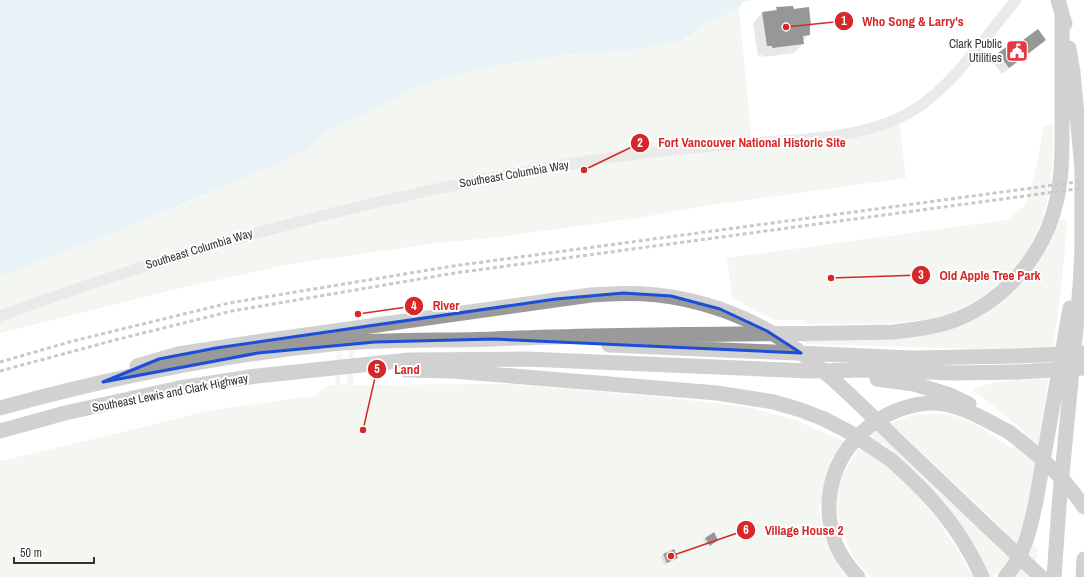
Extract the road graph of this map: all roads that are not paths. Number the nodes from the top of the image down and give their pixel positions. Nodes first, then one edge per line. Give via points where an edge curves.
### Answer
1 (1016, 0) edge
2 (1058, 0) edge
3 (1062, 14) junction
4 (1082, 248) junction
5 (0, 316) edge
6 (494, 339) junction
7 (1084, 353) edge
8 (343, 367) junction
9 (1084, 368) edge
10 (810, 371) junction
11 (103, 382) junction
12 (0, 408) edge
13 (0, 431) edge
14 (1009, 432) junction
15 (1084, 507) edge
16 (1084, 559) edge
17 (858, 577) edge
18 (982, 577) edge
19 (1005, 577) edge
20 (1041, 577) edge
21 (1054, 577) edge
22 (1083, 577) edge

1 - 5 street, Southeast Columbia Way via 948,82 908,113 885,124 825,137 711,146 591,160 446,186 237,237 73,289
2 - 3 highway
3 - 4 highway via 1073,72 1079,131
3 - 6 highway via 1062,151 1054,212 1030,262 1005,289 972,312 933,326 893,332
4 - 19 highway via 1030,532 1017,561
4 - 21 highway
6 - 7 highway, bridge via 912,358
6 - 11 highway via 375,342 297,348 218,359
8 - 10 highway via 409,360 526,359
8 - 13 highway, Southeast Lewis and Clark Highway via 179,388 65,413
8 - 18 highway, bridge via 452,371 717,393 774,402 801,410 855,436 891,460 923,489 955,529
9 - 10 highway, bridge via 954,373
10 - 14 highway via 928,388 971,405
11 - 12 highway, Southeast Lewis and Clark Highway
11 - 20 highway, bridge via 140,365 178,354 574,296 623,293 688,299 748,320 768,330 798,351 827,374
14 - 15 highway, bridge via 1055,471
14 - 17 highway via 956,406 931,403 887,414 868,426 852,442 841,461 831,483 829,509 836,546
16 - 22 highway

